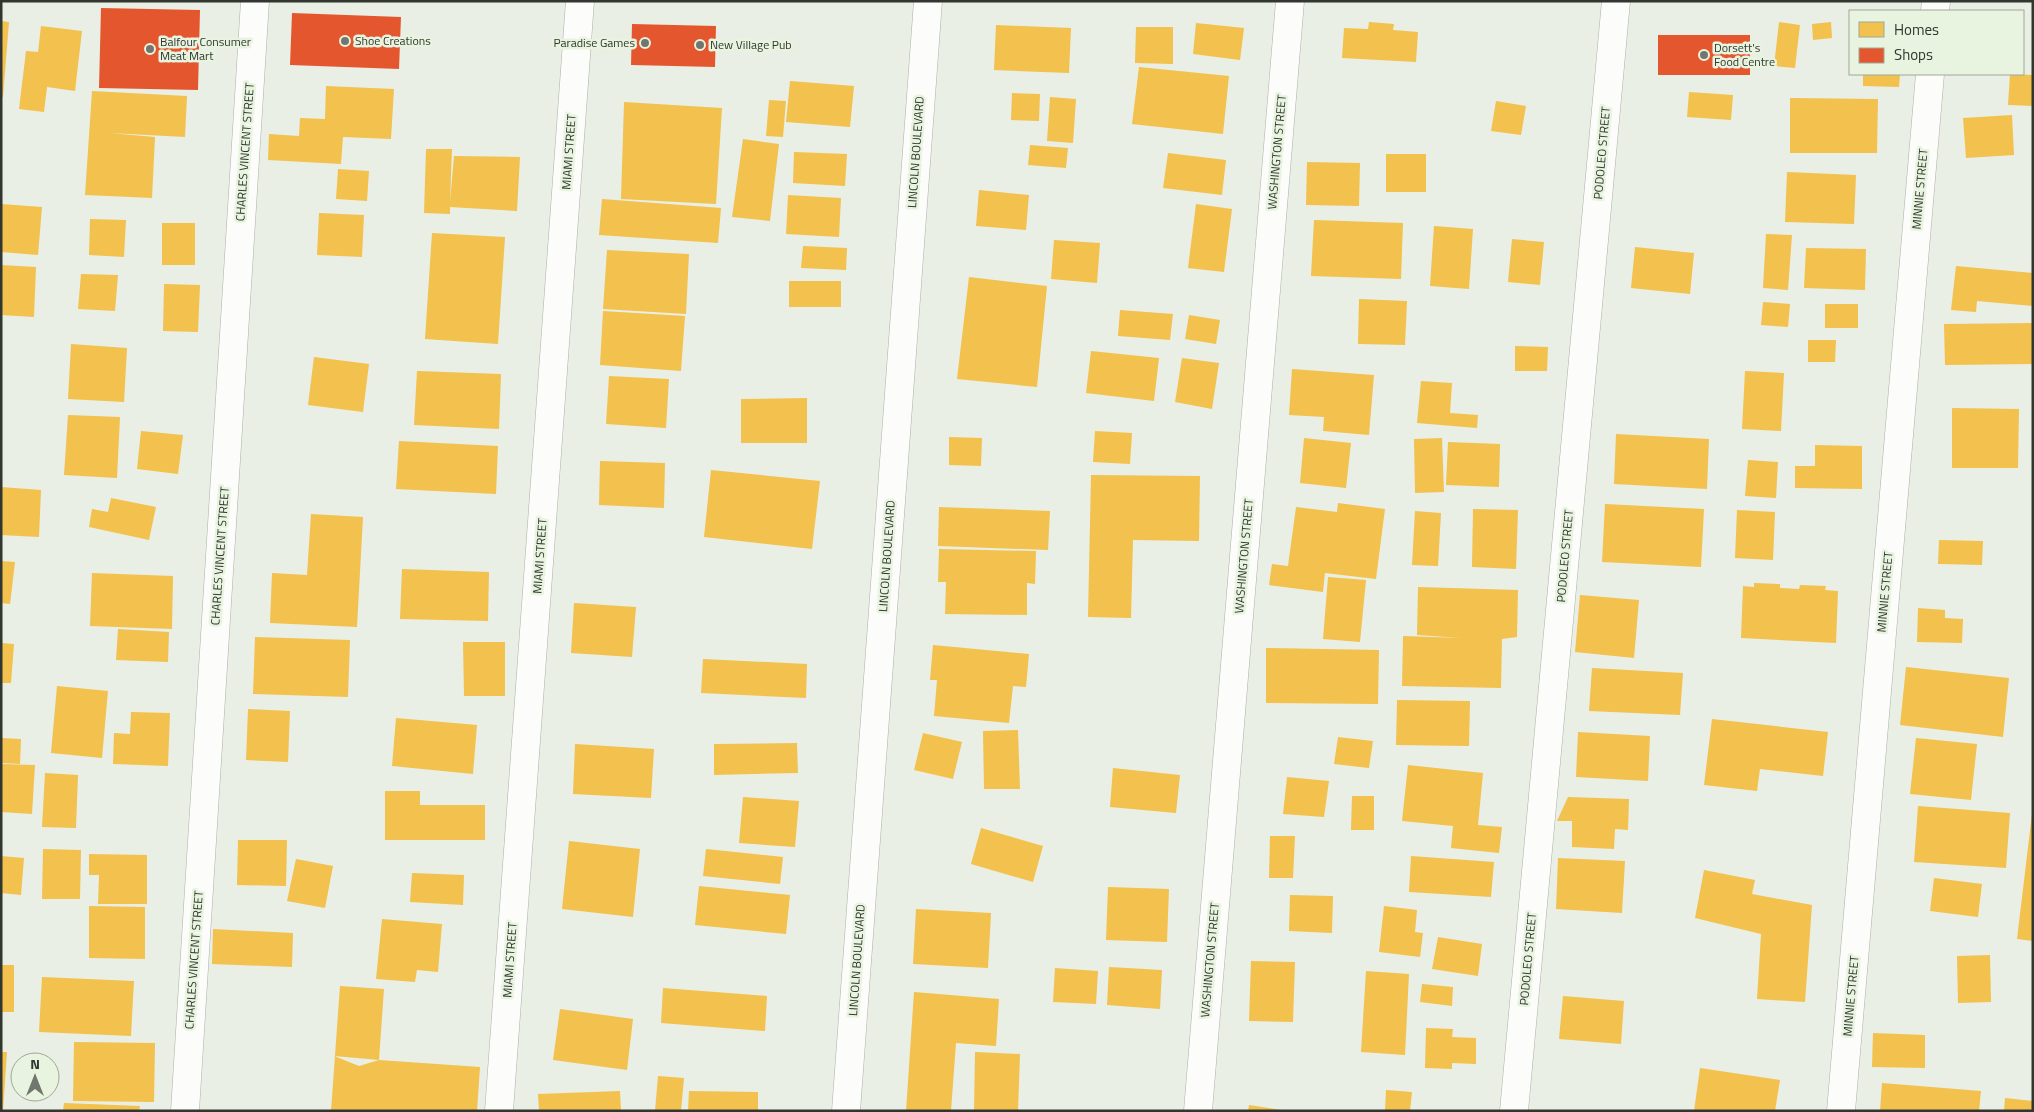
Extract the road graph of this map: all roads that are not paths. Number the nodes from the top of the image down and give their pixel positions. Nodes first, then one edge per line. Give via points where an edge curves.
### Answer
1 (255, 1) edge
2 (580, 1) edge
3 (928, 1) edge
4 (1290, 1) edge
5 (1616, 1) edge
6 (1930, 75) edge
7 (185, 1111) edge
8 (499, 1111) edge
9 (846, 1111) edge
10 (1198, 1111) edge
11 (1514, 1111) edge
12 (1841, 1111) edge

1 - 7 street, CHARLES VINCENT STREET
2 - 8 street, MIAMI STREET
3 - 9 street, LINCOLN BOULEVARD
4 - 10 street, WASHINGTON STREET
5 - 11 street, PODOLEO STREET
6 - 12 street, MINNIE STREET

